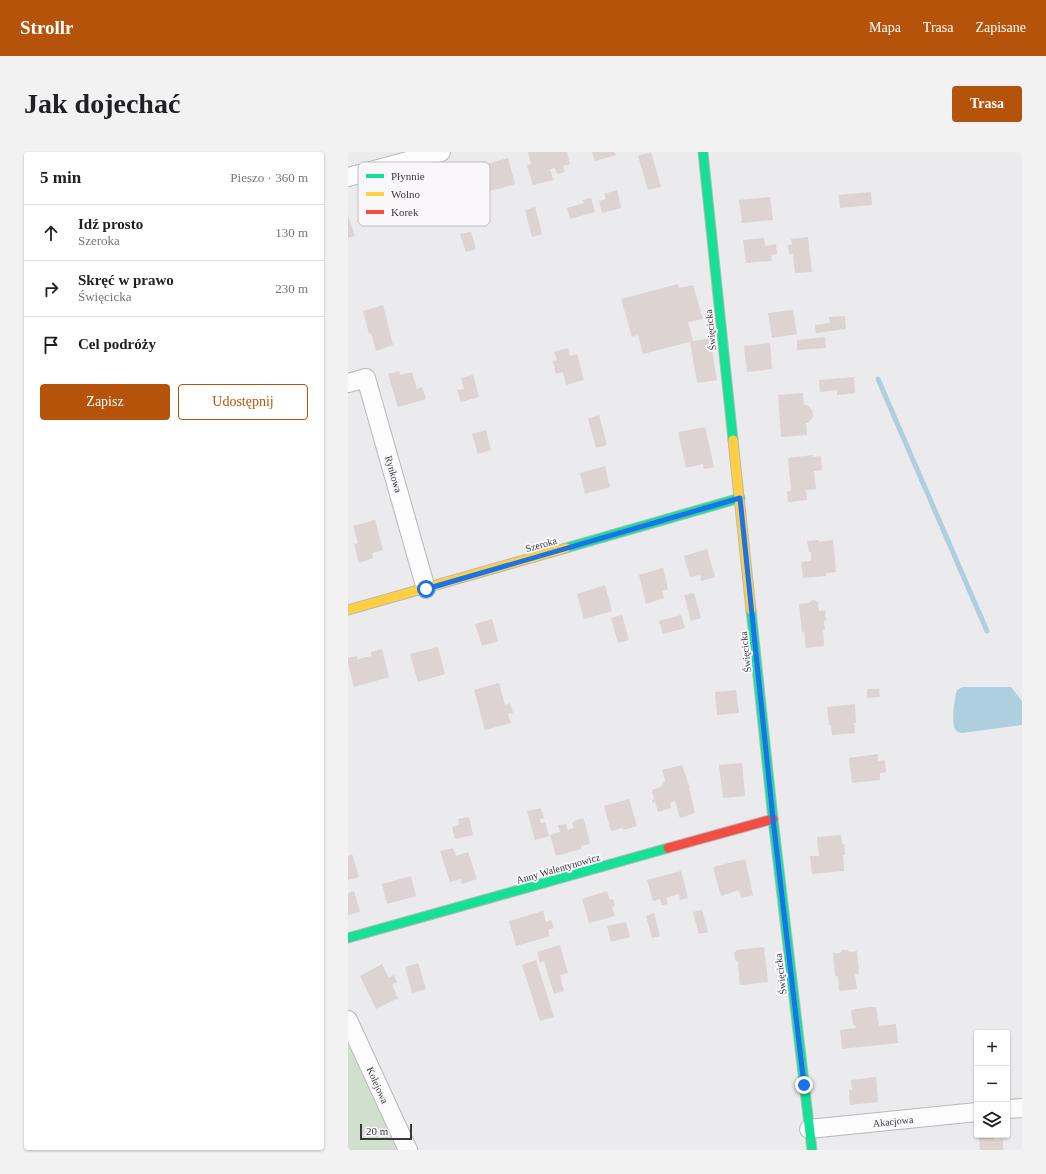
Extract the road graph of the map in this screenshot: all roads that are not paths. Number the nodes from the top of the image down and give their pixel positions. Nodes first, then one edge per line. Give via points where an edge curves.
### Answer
1 (441, 152) edge
2 (703, 152) edge
3 (404, 162) edge
4 (358, 174) edge
5 (348, 177) edge
6 (348, 383) edge
7 (740, 498) junction
8 (426, 589) junction
9 (348, 610) edge
10 (773, 819) junction
11 (348, 938) edge
12 (348, 1020) edge
13 (1022, 1108) edge
14 (1010, 1109) edge
15 (974, 1112) edge
16 (810, 1129) junction
17 (408, 1150) edge
18 (812, 1150) edge

1 - 3 street
2 - 7 street, Święcicka
4 - 5 street
6 - 8 street, Rynkowa via 366,378
7 - 8 street, Szeroka
7 - 10 street, Święcicka
8 - 9 street, Szeroka
10 - 11 street, Anny Walentynowicz
10 - 16 street, Święcicka
12 - 17 street, Kolejowa
13 - 14 street
15 - 16 street, Akacjowa
16 - 18 street, Święcicka

